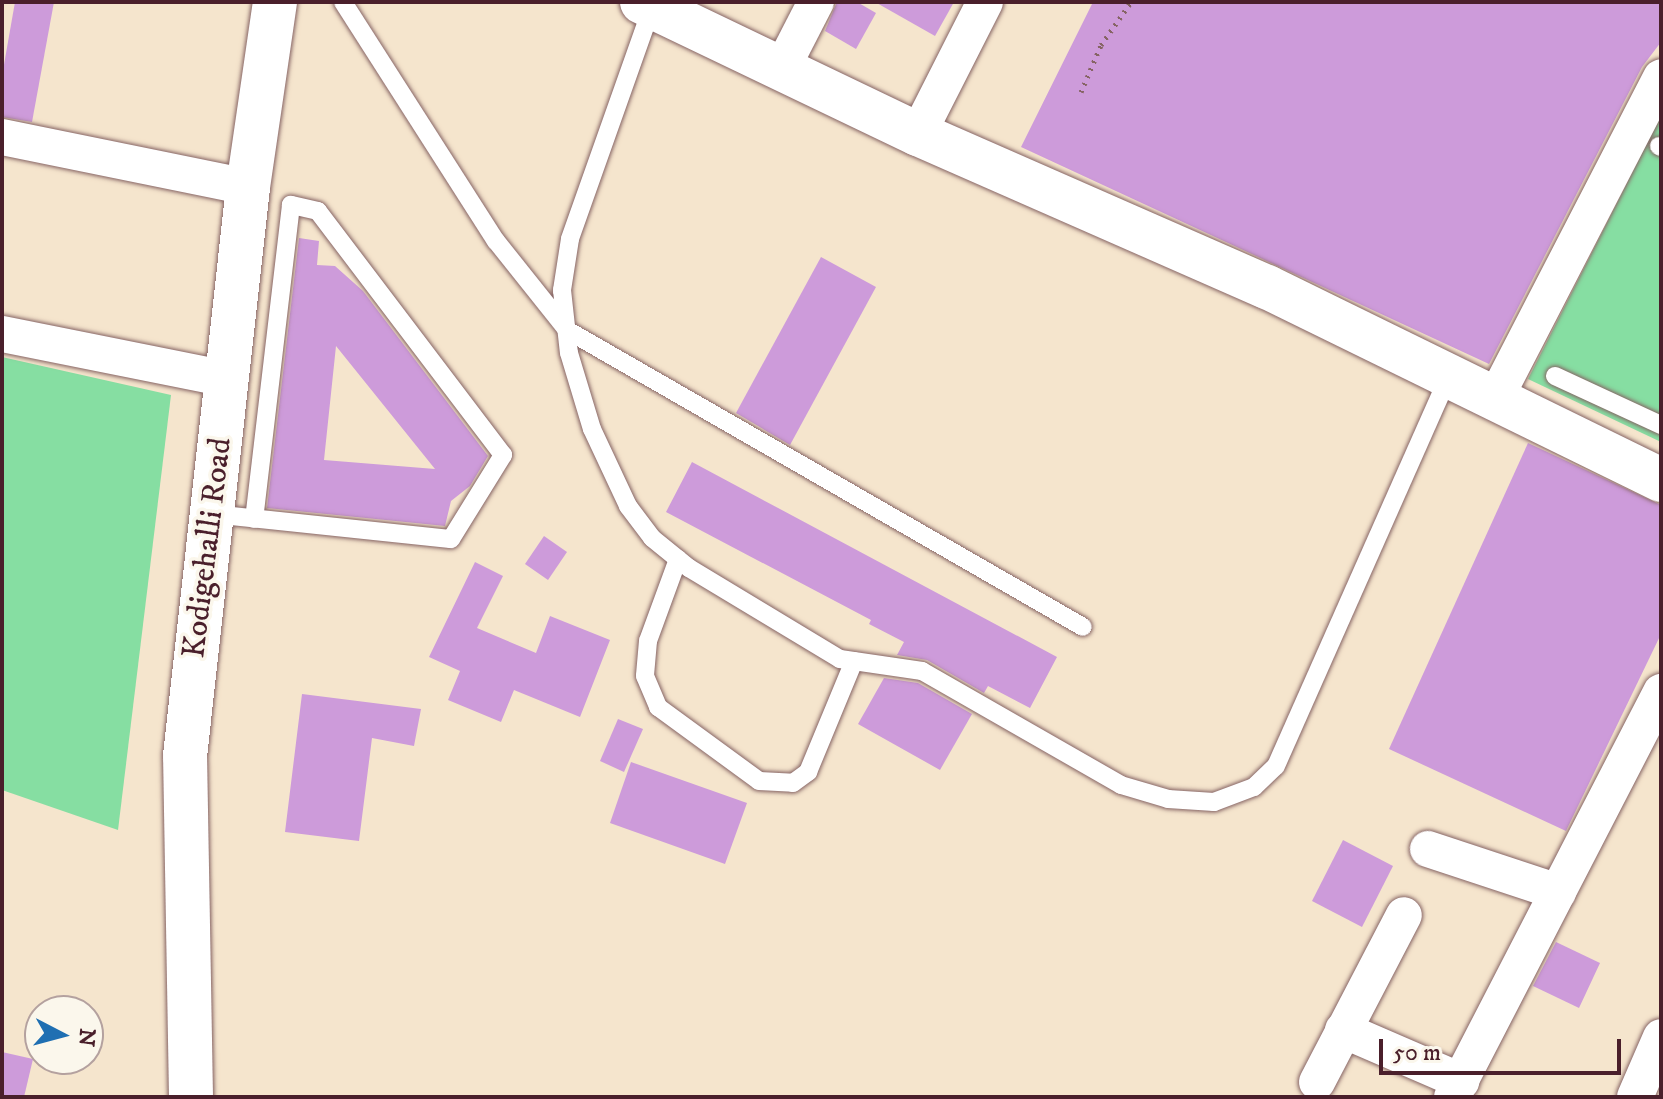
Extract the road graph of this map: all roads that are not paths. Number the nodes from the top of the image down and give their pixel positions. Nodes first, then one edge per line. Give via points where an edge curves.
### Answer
1 (275, 2) edge
2 (343, 2) edge
3 (816, 2) edge
4 (985, 2) edge
5 (650, 4) edge
6 (781, 70) junction
7 (1661, 77) edge
8 (918, 134) junction
9 (2, 137) edge
10 (248, 187) junction
11 (265, 232) junction
12 (567, 330) junction
13 (2, 334) edge
14 (1449, 376) junction
15 (1555, 376) dead end
16 (228, 379) junction
17 (1495, 399) junction
18 (1661, 425) edge
19 (1661, 480) edge
20 (233, 517) junction
21 (678, 559) junction
22 (1083, 627) dead end
23 (854, 661) junction
24 (1661, 692) edge
25 (1428, 849) dead end
26 (1558, 892) junction
27 (1404, 915) dead end
28 (1343, 1030) junction
29 (1661, 1037) edge
30 (1317, 1082) dead end
31 (1456, 1089) edge
32 (191, 1097) edge
33 (1635, 1097) edge

1 - 10 street, Kodigehalli Road
2 - 12 lane via 496,241
3 - 6 street
4 - 8 street
5 - 6 street
5 - 12 lane via 570,239 562,290
6 - 8 street
7 - 17 street
8 - 14 street via 1267,287
9 - 10 street
10 - 11 street, Kodigehalli Road
11 - 16 street, Kodigehalli Road
11 - 20 lane
11 - 20 lane via 291,205 318,211 503,455 451,539
12 - 21 lane via 592,429 628,506 652,538
12 - 22 lane
13 - 16 street
14 - 17 street
14 - 23 lane via 1276,766 1254,787 1214,802 1168,799 1121,785 922,671
15 - 18 lane
16 - 20 street, Kodigehalli Road
17 - 19 street
20 - 32 street, Kodigehalli Road via 185,756
21 - 23 lane via 820,649
21 - 23 lane via 648,641 645,676 658,707 759,781 793,783 808,772
24 - 26 street
25 - 26 street
26 - 31 street
27 - 28 street
28 - 30 street
28 - 31 street
29 - 33 street

